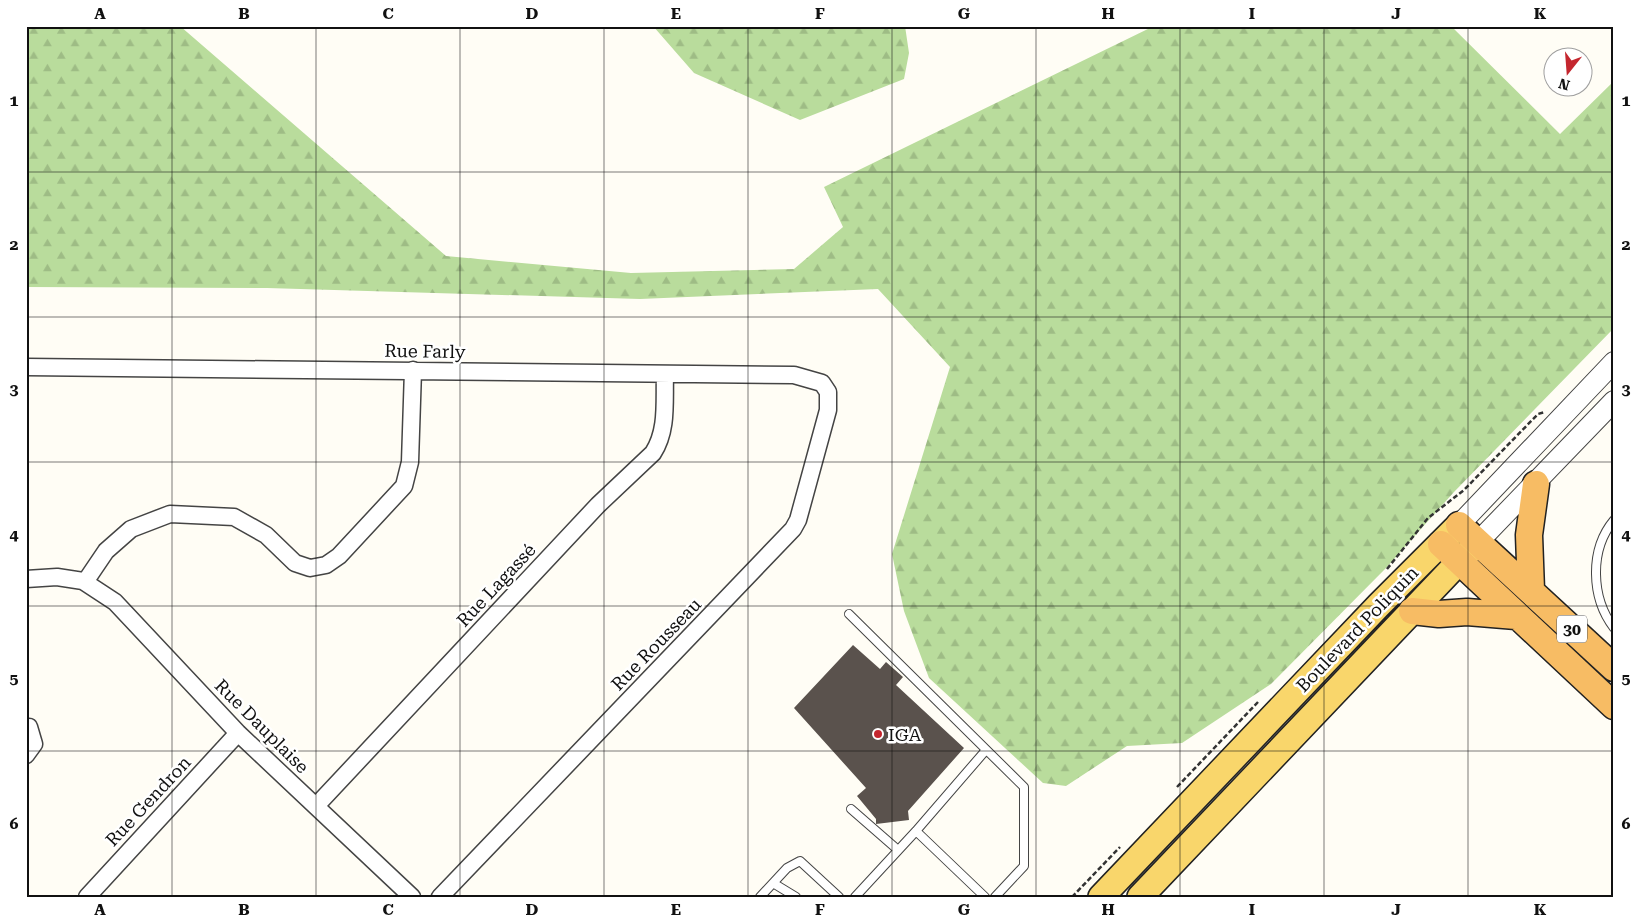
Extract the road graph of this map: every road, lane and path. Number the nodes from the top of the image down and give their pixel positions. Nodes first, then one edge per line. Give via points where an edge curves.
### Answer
1 (1614, 362) edge
2 (26, 366) edge
3 (413, 370) junction
4 (665, 375) junction
5 (822, 383) joint
6 (1614, 401) edge
7 (1536, 484) junction
8 (1614, 520) edge
9 (1468, 533) junction
10 (1450, 552) junction
11 (26, 579) edge
12 (85, 582) junction
13 (1531, 590) junction
14 (1412, 611) junction
15 (848, 614) dead end
16 (1516, 616) junction
17 (1614, 628) edge
18 (1614, 668) edge
19 (1614, 706) edge
20 (26, 727) edge
21 (238, 733) junction
22 (986, 750) junction
23 (26, 755) edge
24 (316, 806) junction
25 (851, 809) dead end
26 (916, 831) junction
27 (898, 850) junction
28 (773, 883) junction
29 (93, 895) edge
30 (836, 896) edge
31 (412, 897) edge
32 (440, 897) edge
33 (760, 897) edge
34 (796, 897) edge
35 (854, 897) edge
36 (985, 897) edge
37 (995, 897) edge
38 (1101, 897) edge
39 (1140, 897) edge

1 - 9 street, Boulevard Poliquin
2 - 3 street, Rue Farly
3 - 4 street, Rue Farly
3 - 12 street via 410,462 404,486 339,556 326,565 310,568 295,563 266,535 234,517 170,514 131,529 106,551
4 - 5 street, Rue Farly via 794,376
4 - 24 street, Rue Lagassé via 663,427 653,454 598,505
5 - 32 street, Rue Rousseau via 828,392 828,410 798,520 793,528
6 - 7 street, Boulevard Poliquin
7 - 9 street, Boulevard Poliquin
7 - 13 highway via 1529,535
8 - 17 lane via 1599,550 1596,575 1597,594
9 - 10 main road, Boulevard Poliquin
9 - 13 highway, 30
10 - 14 main road, Boulevard Poliquin
10 - 16 highway, 30
10 - 38 main road, Boulevard Poliquin via 1379,605
11 - 12 street via 57,577
12 - 21 street, Rue Dauplaise via 115,602
13 - 18 highway, 30
14 - 16 highway
14 - 39 main road, Boulevard Poliquin
15 - 22 lane
16 - 19 highway, 30
20 - 23 street via 29,727 34,744
21 - 24 street, Rue Dauplaise
21 - 29 street, Rue Gendron
22 - 26 lane
22 - 37 lane via 1024,786 1024,866
24 - 31 street, Rue Dauplaise
25 - 27 lane
26 - 27 lane
26 - 36 lane
27 - 35 lane
28 - 30 lane via 787,868 800,861
28 - 33 lane
28 - 34 lane

